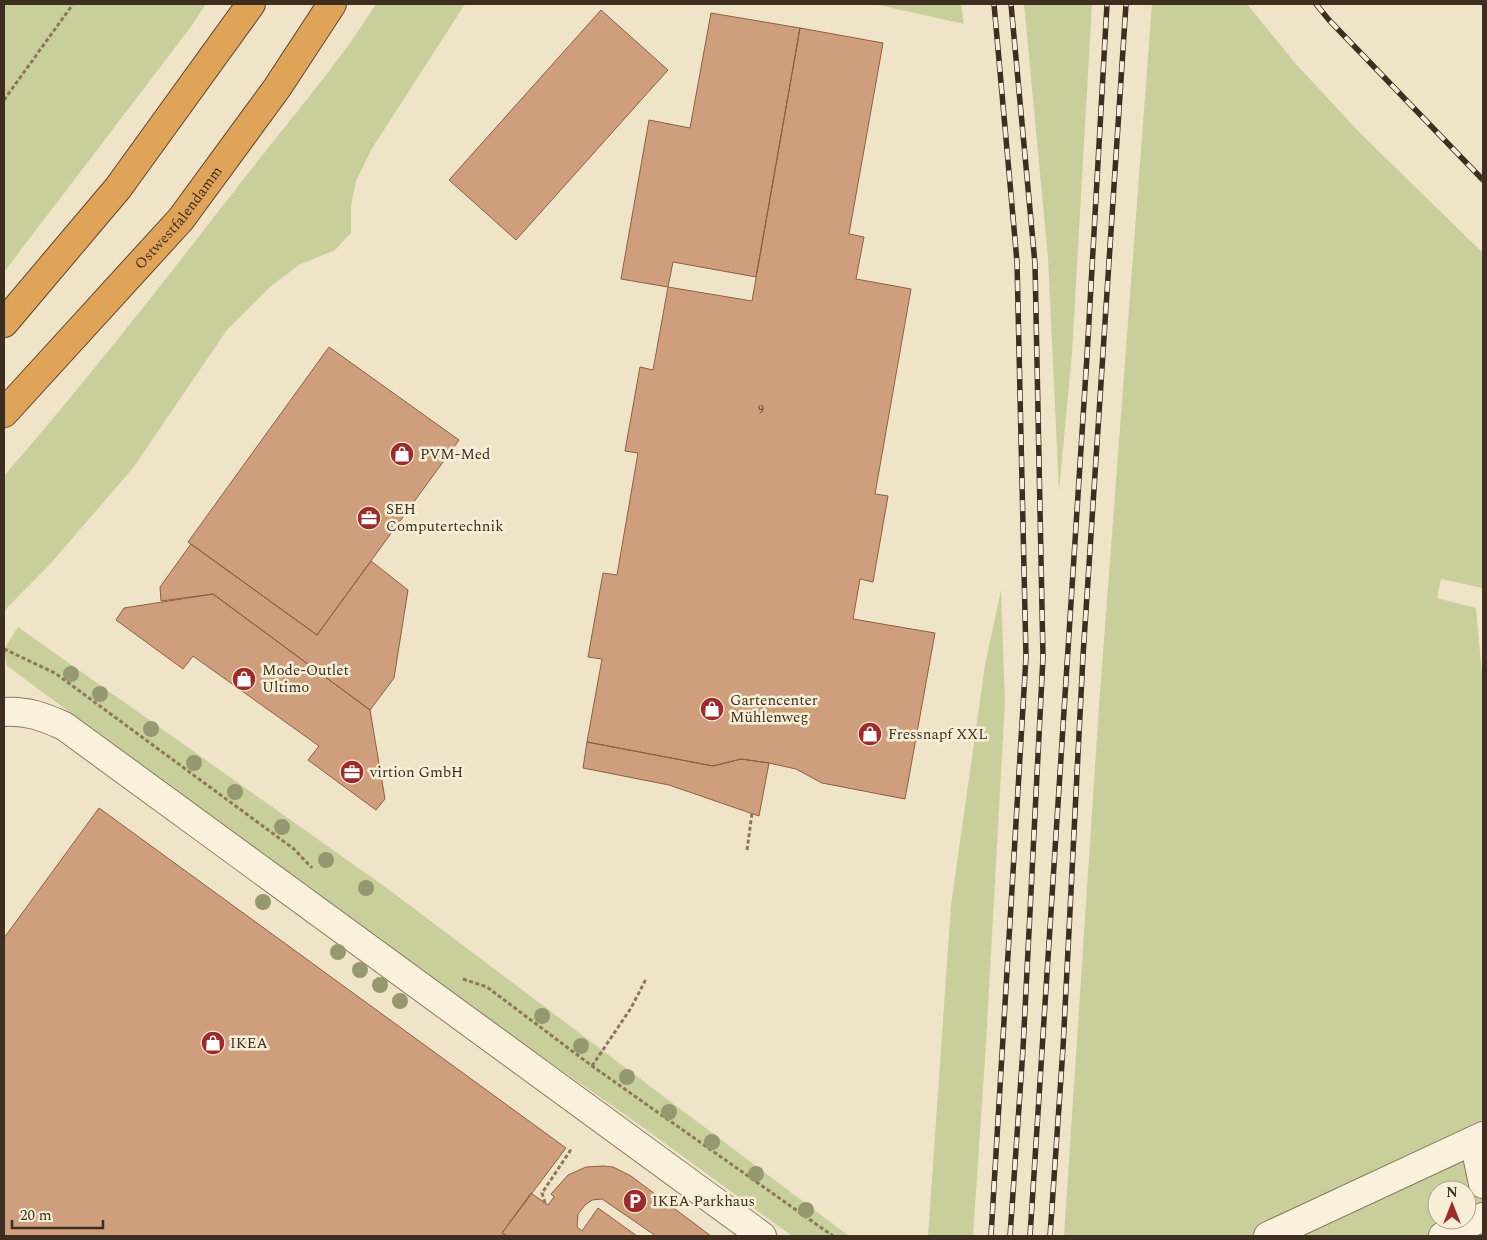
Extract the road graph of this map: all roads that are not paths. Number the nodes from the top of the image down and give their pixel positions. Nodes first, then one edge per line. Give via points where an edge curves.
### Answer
1 (251, 4) edge
2 (332, 4) edge
3 (4, 323) edge
4 (4, 413) edge
5 (4, 712) edge
6 (1478, 1138) edge
7 (1483, 1184) edge
8 (1483, 1217) edge
9 (762, 1236) edge
10 (1268, 1236) edge
11 (1443, 1236) edge

1 - 3 highway via 118,188
2 - 4 highway, Ostwestfalendamm via 278,88 181,219
5 - 9 lane via 22,711 64,726
6 - 7 lane
6 - 10 lane
8 - 11 lane

